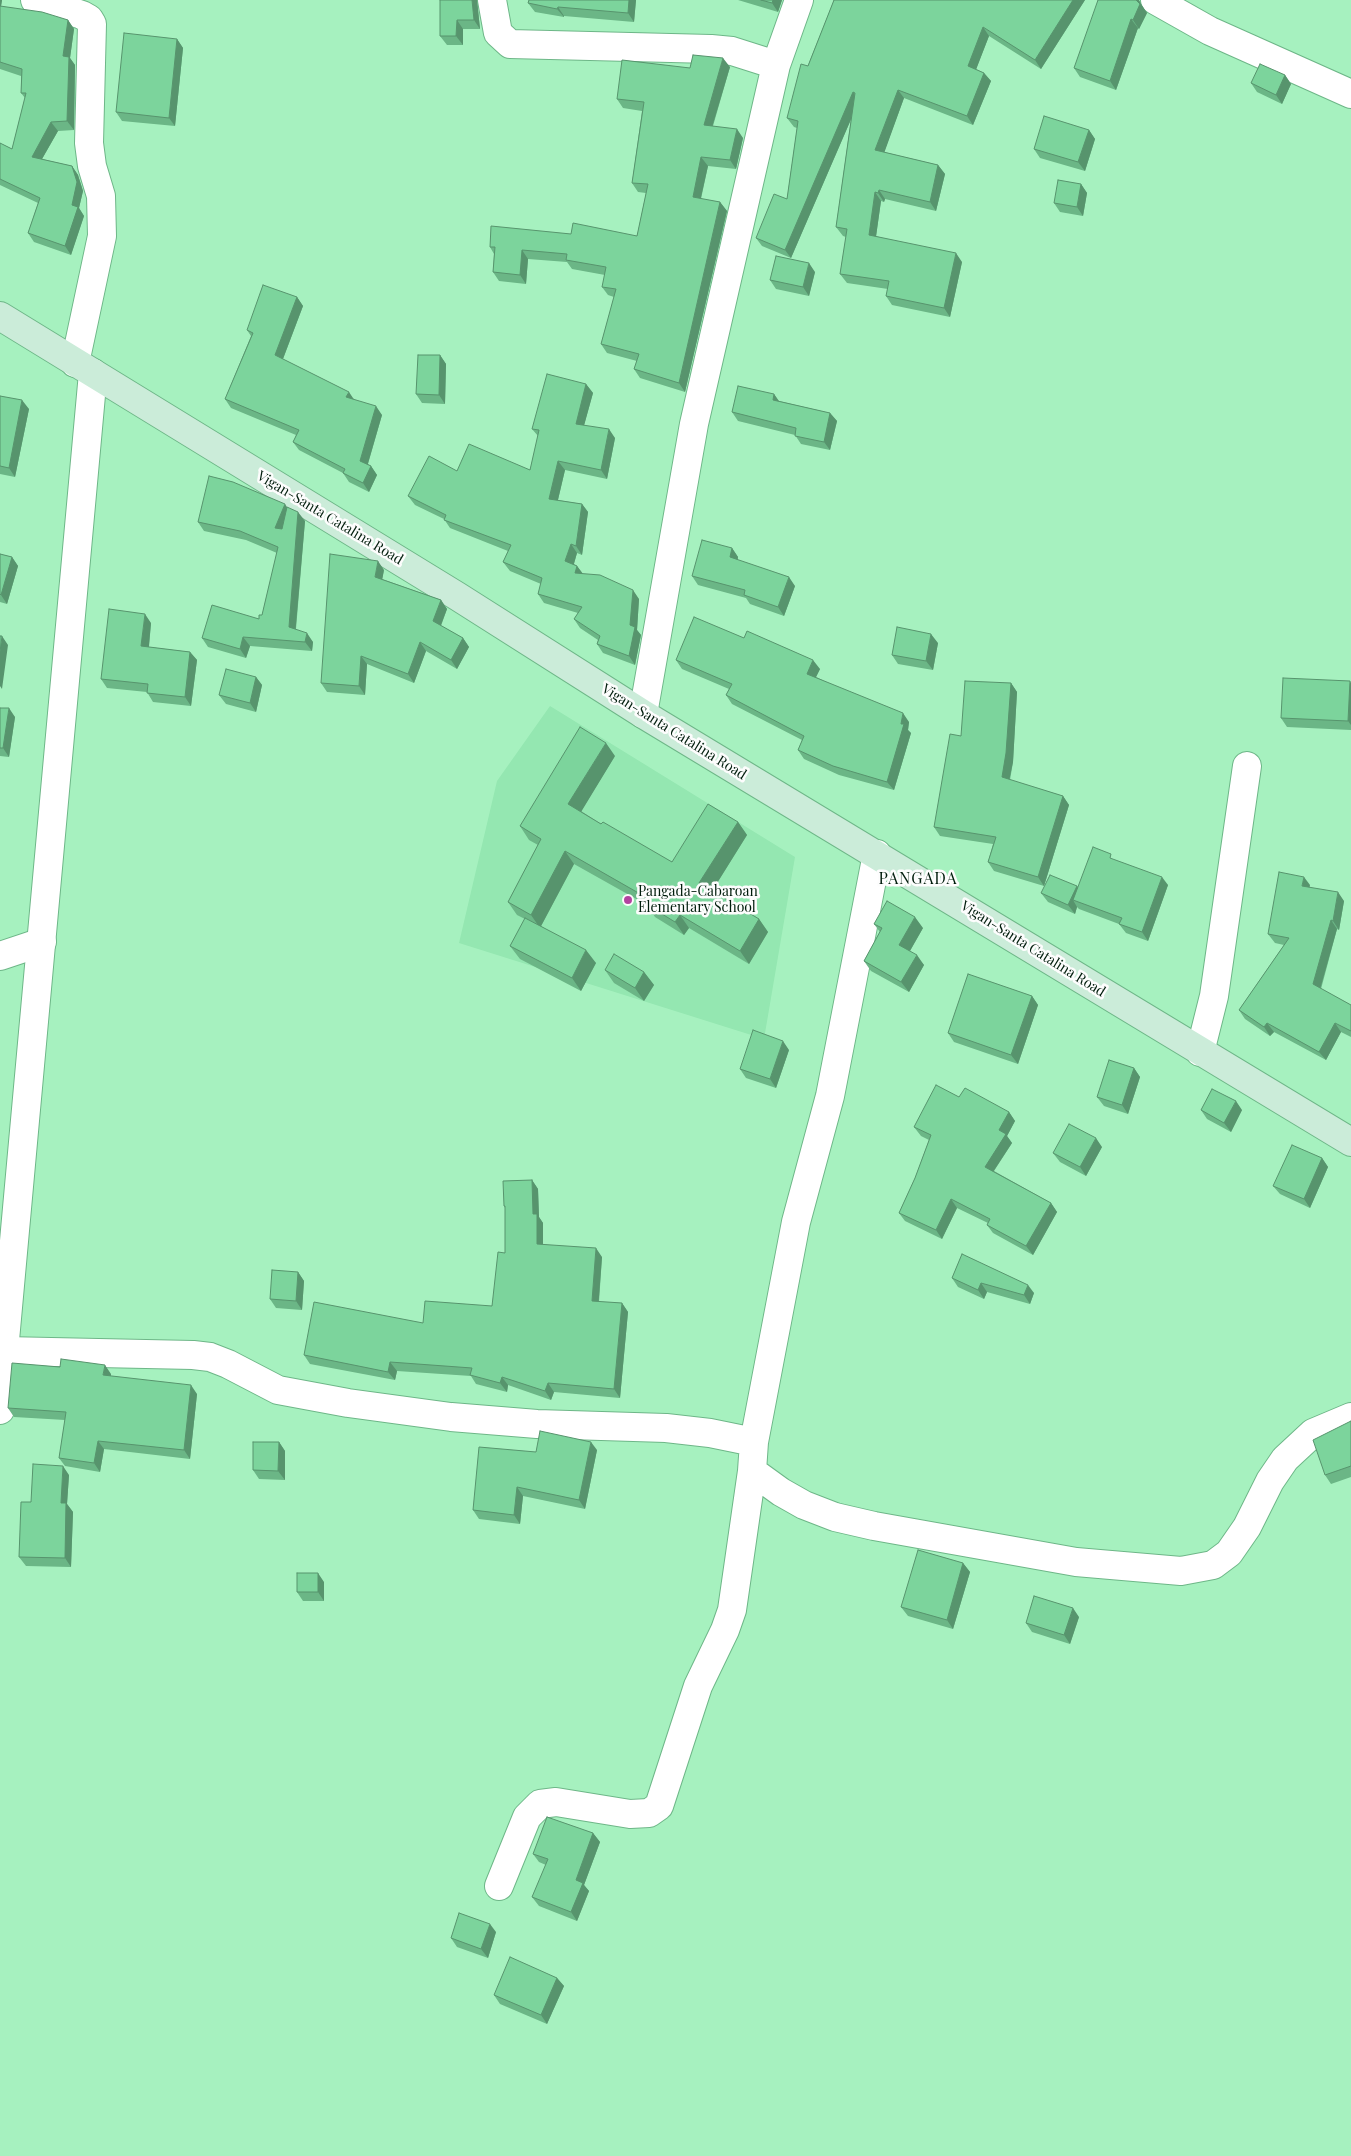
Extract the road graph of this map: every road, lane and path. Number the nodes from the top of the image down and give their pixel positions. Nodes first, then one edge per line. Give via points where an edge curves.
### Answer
1 (35, 0) edge
2 (492, 0) edge
3 (800, 0) edge
4 (1155, 0) edge
5 (776, 65) junction
6 (1351, 94) edge
7 (0, 316) edge
8 (84, 368) junction
9 (643, 714) junction
10 (1247, 766) dead end
11 (877, 854) junction
12 (42, 942) junction
13 (0, 956) edge
14 (1200, 1052) junction
15 (1351, 1142) edge
16 (4, 1351) junction
17 (0, 1410) edge
18 (1351, 1417) edge
19 (754, 1442) junction
20 (752, 1471) junction
21 (499, 1886) dead end

1 - 8 street via 82,15 92,24 89,143 101,196 102,236
2 - 5 street via 498,33 510,44 711,49 732,51
3 - 5 street
4 - 6 street via 1210,31
5 - 9 street via 694,424
7 - 8 main road, Vigan-Santa Catalina Road
8 - 9 main road, Vigan-Santa Catalina Road
8 - 12 street
9 - 11 main road, Vigan-Santa Catalina Road
10 - 14 street via 1214,996
11 - 14 main road, Vigan-Santa Catalina Road
11 - 19 street via 830,1096 796,1222
12 - 13 street
12 - 16 street
14 - 15 main road, Vigan-Santa Catalina Road
16 - 17 street
16 - 19 street via 210,1357 278,1390 348,1403 451,1417 537,1424 666,1428
18 - 20 street via 1313,1433 1285,1459 1229,1553 1213,1565 1181,1571 1076,1562 835,1517 780,1492
19 - 20 street
20 - 21 street via 732,1610 698,1686 659,1806 649,1813 630,1814 556,1802 540,1804 527,1817

